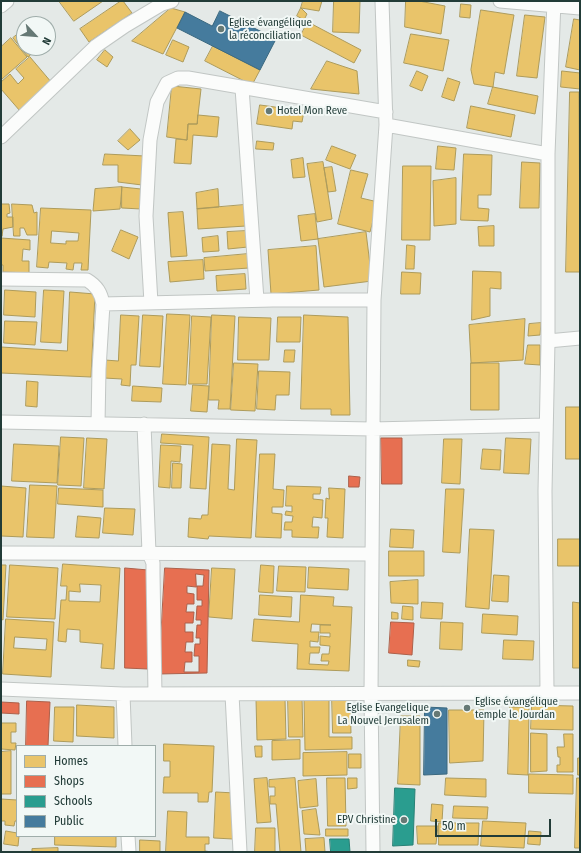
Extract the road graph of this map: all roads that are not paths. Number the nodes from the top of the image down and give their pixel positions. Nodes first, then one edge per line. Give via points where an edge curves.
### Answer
1 (7, 1) edge
2 (172, 1) edge
3 (382, 1) edge
4 (500, 1) edge
5 (554, 3) edge
6 (1, 6) edge
7 (580, 8) edge
8 (242, 88) junction
9 (386, 118) junction
10 (1, 137) edge
11 (548, 154) junction
12 (1, 279) edge
13 (257, 300) junction
14 (374, 300) junction
15 (151, 303) junction
16 (103, 304) junction
17 (580, 338) edge
18 (548, 341) junction
19 (1, 422) edge
20 (98, 424) junction
21 (144, 424) junction
22 (546, 425) junction
23 (372, 428) junction
24 (1, 553) edge
25 (149, 553) junction
26 (372, 554) junction
27 (1, 689) edge
28 (547, 692) junction
29 (580, 693) edge
30 (123, 694) junction
31 (155, 694) junction
32 (232, 694) junction
33 (371, 694) junction
34 (125, 745) edge
35 (128, 837) edge
36 (129, 852) edge
37 (240, 852) edge
38 (373, 852) edge

1 - 6 street
2 - 10 street via 143,15 96,46
3 - 9 street
4 - 5 street
5 - 7 street
5 - 11 street
8 - 9 street
8 - 13 street
8 - 15 street via 178,78 167,83 157,102 150,140 146,216
9 - 11 street
9 - 14 street
11 - 18 street
12 - 16 street via 88,280 96,285
13 - 14 street
13 - 15 street
14 - 23 street
15 - 16 street
16 - 20 street via 98,369
17 - 18 street
18 - 22 street
19 - 20 street
20 - 21 street
21 - 23 street
21 - 25 street
22 - 23 street
22 - 28 street
23 - 26 street
24 - 25 street
25 - 26 street
25 - 31 street via 153,563
26 - 33 street
27 - 30 street
28 - 29 street
28 - 33 street
30 - 31 street
30 - 34 street
31 - 32 street
32 - 33 street
32 - 37 street
33 - 38 street
35 - 36 street

